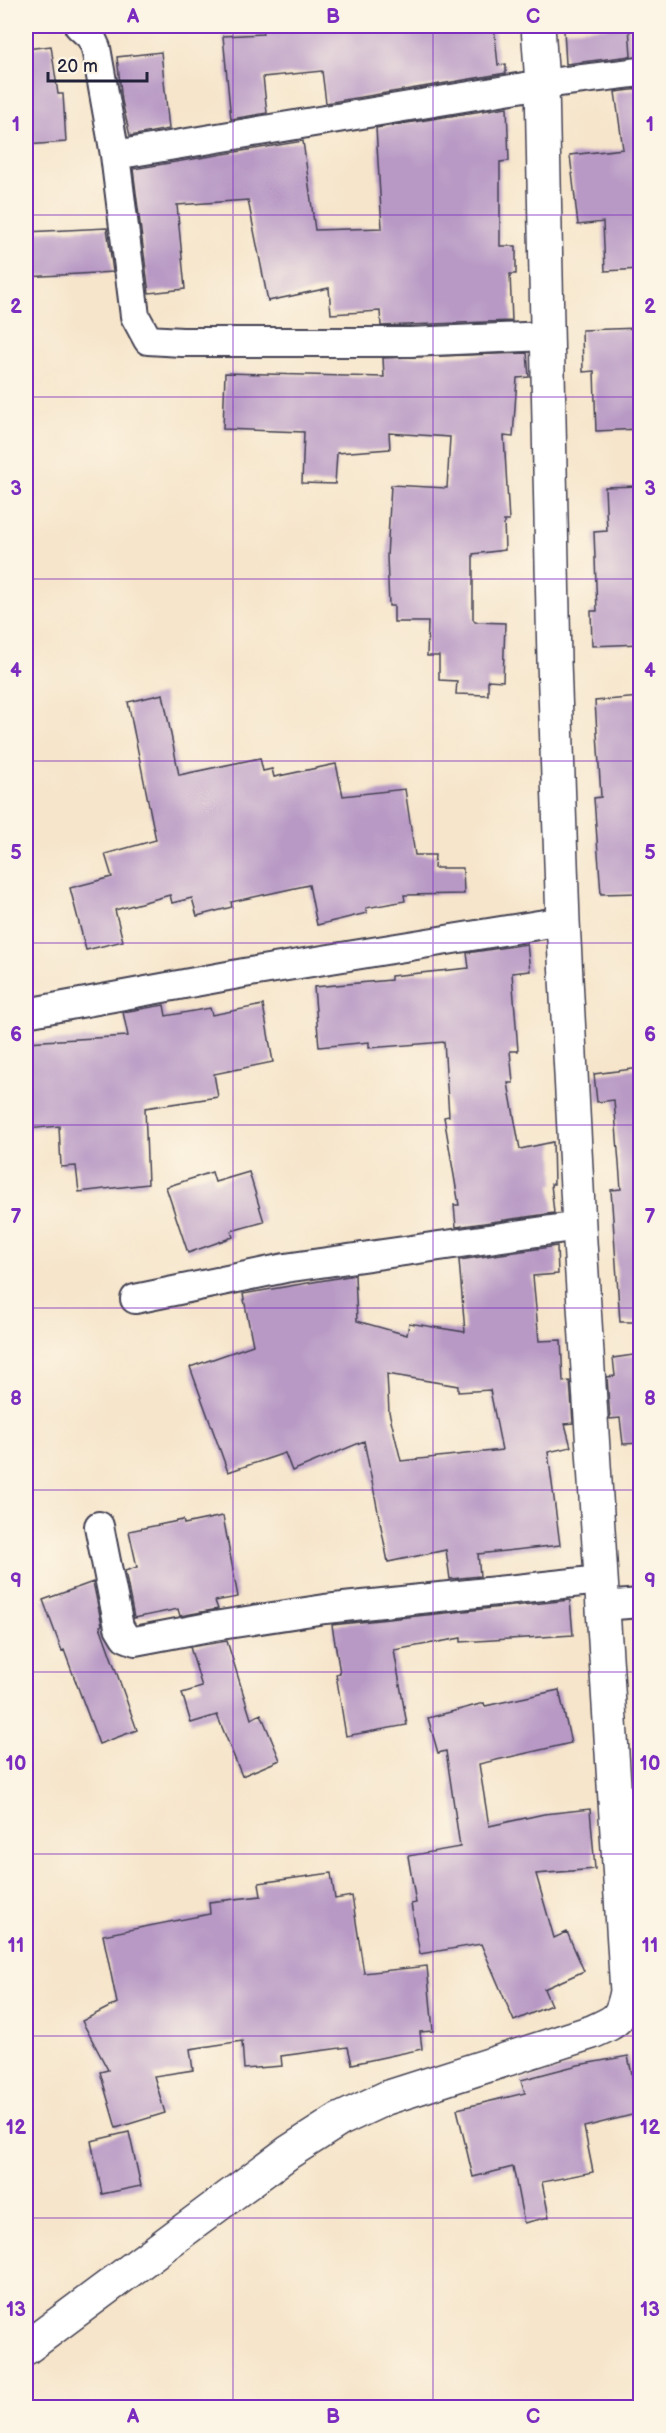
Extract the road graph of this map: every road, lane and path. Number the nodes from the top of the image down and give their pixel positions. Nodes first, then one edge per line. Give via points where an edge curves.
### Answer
1 (79, 26) edge
2 (538, 26) edge
3 (640, 72) edge
4 (543, 84) junction
5 (115, 155) junction
6 (547, 336) junction
7 (563, 921) junction
8 (26, 1013) edge
9 (579, 1226) junction
10 (135, 1299) dead end
11 (99, 1526) dead end
12 (602, 1593) junction
13 (640, 1603) edge
14 (632, 2009) edge
15 (26, 2348) edge

1 - 5 street via 96,48
2 - 4 street
3 - 4 street
4 - 5 street
4 - 6 street
5 - 6 street via 135,316 148,340 410,342
6 - 7 street
7 - 8 street
7 - 9 street
9 - 10 street via 285,1268
9 - 12 street
11 - 12 street via 119,1627 125,1637 135,1641 325,1608
12 - 13 street
12 - 14 street via 627,1992
14 - 15 street via 592,2032 386,2098 339,2120 289,2152

